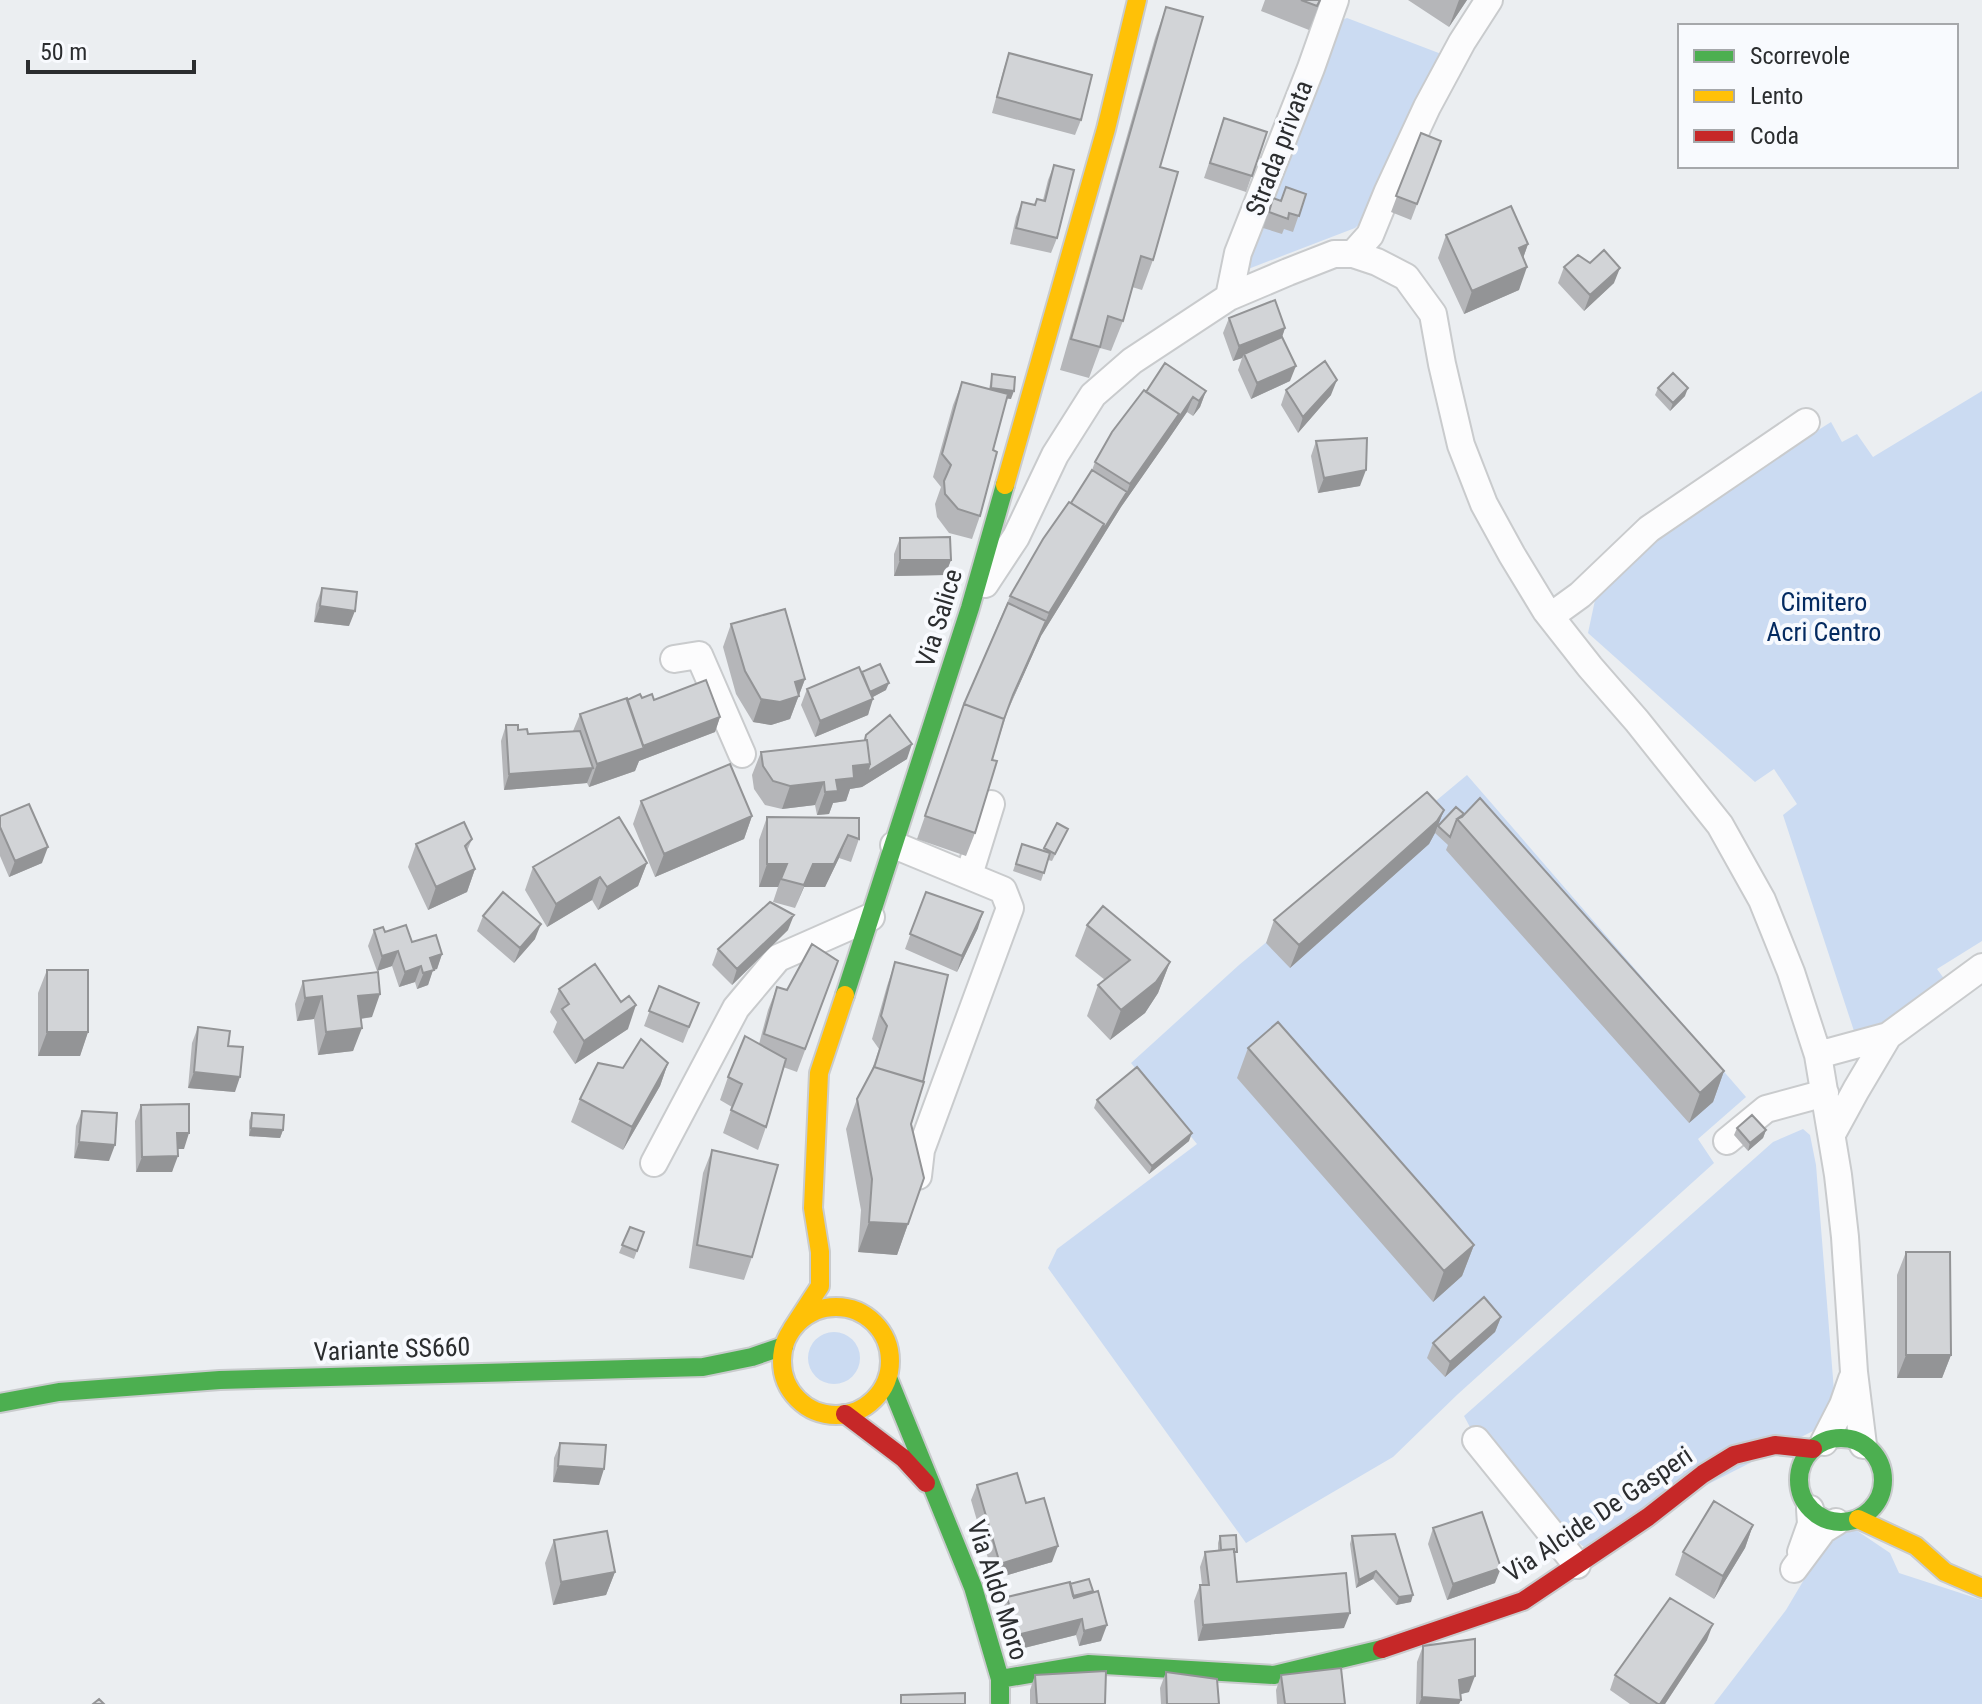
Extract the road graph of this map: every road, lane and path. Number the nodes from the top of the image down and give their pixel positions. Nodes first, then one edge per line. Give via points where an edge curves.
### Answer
1 (1137, 0) edge
2 (1335, 0) edge
3 (1489, 0) edge
4 (1353, 254) junction
5 (1229, 297) junction
6 (1806, 422) dead end
7 (970, 608) junction
8 (1551, 616) junction
9 (674, 659) dead end
10 (742, 754) dead end
11 (991, 804) edge
12 (894, 845) junction
13 (969, 875) junction
14 (871, 917) junction
15 (1982, 967) edge
16 (1888, 1036) junction
17 (1818, 1055) junction
18 (1825, 1093) junction
19 (1832, 1134) junction
20 (1727, 1141) dead end
21 (654, 1163) dead end
22 (918, 1176) edge
23 (820, 1252) junction
24 (849, 1308) junction
25 (788, 1338) junction
26 (703, 1367) junction
27 (1854, 1372) junction
28 (745, 1377) dead end
29 (888, 1378) junction
30 (771, 1385) dead end
31 (793, 1394) junction
32 (0, 1403) edge
33 (845, 1414) junction
34 (1476, 1440) dead end
35 (1863, 1445) junction
36 (1818, 1446) junction
37 (1734, 1455) junction
38 (1786, 1466) junction
39 (1883, 1481) junction
40 (937, 1495) junction
41 (1810, 1509) junction
42 (1847, 1520) junction
43 (1916, 1546) junction
44 (1577, 1565) junction
45 (1982, 1588) edge
46 (1000, 1679) junction
47 (1000, 1704) edge

1 - 7 main road, Via Salice via 1106,129
2 - 5 street, Strada privata via 1238,253
3 - 4 street via 1427,107 1370,235
4 - 5 street via 1334,254
4 - 8 street via 1406,277 1433,314 1461,445 1484,504
5 - 7 street via 1132,361 1093,395 1055,455 1016,537
6 - 8 street via 1649,529
7 - 12 main road, Via Salice
8 - 17 street via 1720,825 1762,900
9 - 10 street via 699,655
11 - 13 street
12 - 13 street
12 - 14 main road, Via Salice
13 - 22 street via 1003,890 1010,908 921,1150
14 - 21 street via 778,958 736,1008
14 - 23 main road, Via Salice via 819,1073 813,1208
15 - 16 street
16 - 17 street
16 - 19 street
17 - 18 street
18 - 19 street
18 - 20 street via 1766,1109
19 - 27 street
23 - 24 main road
23 - 25 main road via 820,1286
24 - 25 main road via 817,1310
24 - 29 main road via 875,1323 884,1335
25 - 26 main road, Variante SS660 via 752,1357
25 - 31 main road via 782,1363
26 - 28 main road
26 - 32 main road, Variante SS660 via 220,1380 59,1392
27 - 35 street
27 - 36 street via 1843,1405
29 - 33 main road via 872,1402
29 - 40 main road, Via Aldo Moro
30 - 31 main road
31 - 33 main road via 815,1411
33 - 40 main road, Via Aldo Moro via 903,1458
34 - 44 street
35 - 36 main road via 1837,1438
35 - 39 main road via 1874,1454
36 - 37 main road via 1775,1445
36 - 38 main road via 1805,1459
37 - 38 main road, Via Alcide De Gasperi
37 - 44 main road, Via Alcide De Gasperi
38 - 41 main road
39 - 42 main road via 1876,1504
39 - 43 main road
40 - 46 main road, Via Aldo Moro via 973,1587
41 - 42 main road via 1827,1519
41 - 42 street via 1811,1524 1794,1569 1823,1530
42 - 43 main road
43 - 45 main road via 1945,1572
44 - 46 main road, Via Alcide De Gasperi via 1523,1601 1387,1648 1274,1675 1088,1664
46 - 47 main road, Via Aldo Moro

